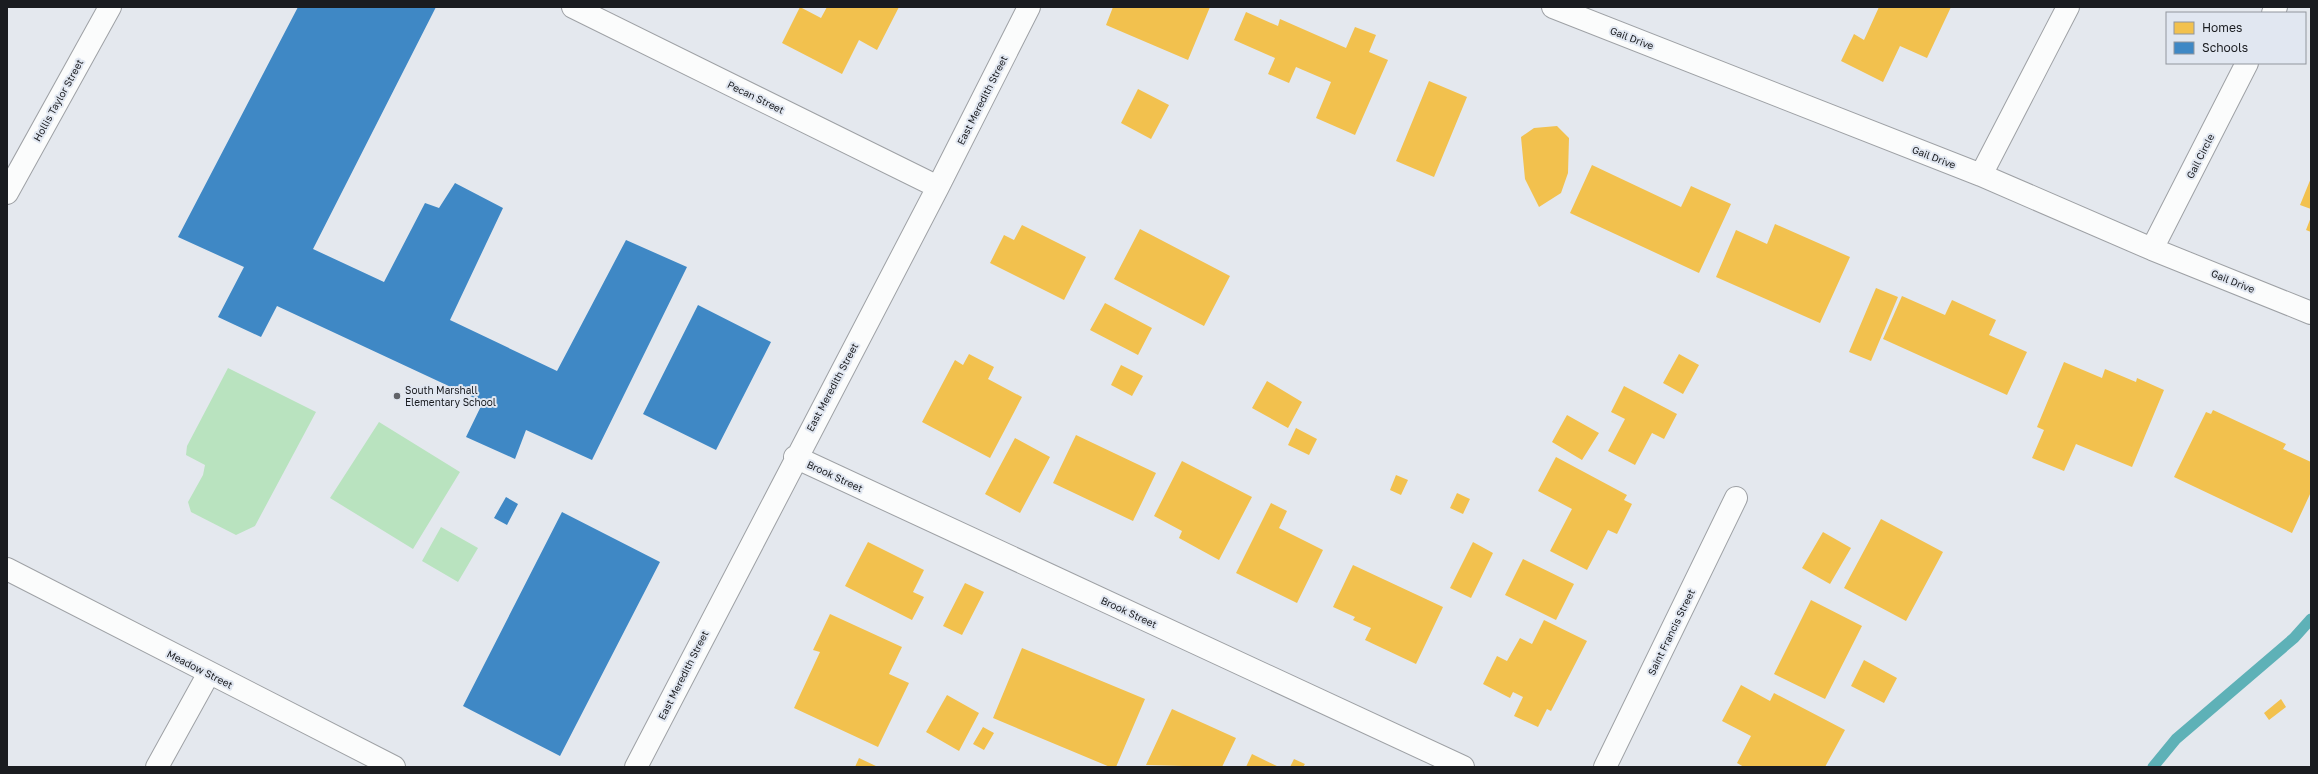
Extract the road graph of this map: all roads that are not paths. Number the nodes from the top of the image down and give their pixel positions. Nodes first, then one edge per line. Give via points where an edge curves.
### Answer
1 (110, 7) edge
2 (573, 7) edge
3 (1029, 7) edge
4 (1553, 7) edge
5 (2068, 7) edge
6 (2246, 64) edge
7 (1980, 175) junction
8 (938, 187) junction
9 (7, 193) edge
10 (2152, 249) junction
11 (2311, 313) edge
12 (795, 458) junction
13 (1736, 498) dead end
14 (7, 569) edge
15 (209, 673) junction
16 (158, 767) edge
17 (394, 767) edge
18 (636, 767) edge
19 (1463, 767) edge
20 (1605, 767) edge

1 - 9 street, Hollis Taylor Street
2 - 8 street, Pecan Street
3 - 8 street, East Meredith Street
4 - 7 street, Gail Drive
5 - 7 street
6 - 10 street, Gail Circle
7 - 10 street, Gail Drive
8 - 12 street, East Meredith Street
10 - 11 street, Gail Drive
12 - 18 street, East Meredith Street
12 - 19 street, Brook Street
13 - 20 street, Saint Francis Street
14 - 15 street, Meadow Street
15 - 16 street
15 - 17 street, Meadow Street

